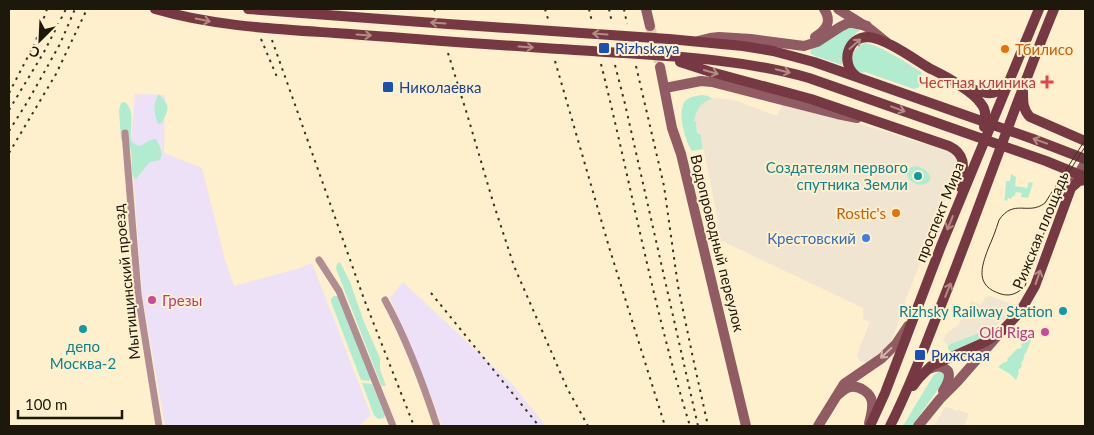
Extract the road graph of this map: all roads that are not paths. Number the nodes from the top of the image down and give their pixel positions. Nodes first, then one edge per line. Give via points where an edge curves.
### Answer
1 (155, 9) edge
2 (248, 9) edge
3 (646, 9) edge
4 (824, 9) edge
5 (838, 9) edge
6 (1039, 9) edge
7 (1054, 9) edge
8 (650, 26) tunnel mouth
9 (867, 26) junction
10 (695, 41) junction
11 (778, 42) junction
12 (893, 46) junction
13 (665, 56) junction
14 (660, 67) tunnel mouth
15 (859, 78) junction
16 (959, 85) junction
17 (1007, 85) junction
18 (1024, 87) junction
19 (665, 88) junction
20 (875, 121) junction
21 (125, 133) dead end
22 (1085, 141) edge
23 (982, 146) junction
24 (1085, 161) edge
25 (1085, 178) edge
26 (1071, 188) junction
27 (959, 201) junction
28 (319, 260) dead end
29 (385, 300) dead end
30 (914, 314) junction
31 (1003, 330) junction
32 (925, 372) junction
33 (940, 399) junction
34 (903, 400) junction
35 (831, 404) junction
36 (158, 426) edge
37 (391, 426) edge
38 (437, 426) edge
39 (746, 426) edge
40 (818, 426) edge
41 (869, 426) edge
42 (890, 426) edge
43 (918, 426) edge

1 -> 13 main road via 244,26
10 -> 2 main road
3 - 8 main road
4 - 11 main road via 828,22 814,38 804,42
5 - 9 main road
6 - 17 main road, проспект Мира
7 - 18 main road
9 - 11 main road via 844,24 817,42 804,46
9 - 12 main road
10 - 11 main road via 715,37
10 - 15 main road via 773,51
15 -> 12 main road via 847,60 849,49 856,40 871,38
12 - 16 main road
13 -> 20 main road
13 -> 25 main road via 770,68 809,78 1046,161
14 - 19 main road, Водопроводный переулок
24 -> 15 main road via 1033,139
16 - 17 main road via 988,94 999,92
16 - 23 main road via 985,110
17 - 23 main road, проспект Мира
18 - 22 main road via 1028,116
34 -> 18 main road via 961,258
19 - 20 main road via 700,81 712,82
19 - 39 main road, Водопроводный переулок via 672,128
20 - 27 main road via 943,143 957,151 963,160
21 - 36 street, Мытищинский проезд via 138,294
23 - 27 main road, проспект Мира
24 - 26 main road, Рижская площадь
25 - 26 main road
31 -> 26 main road, Рижская площадь via 1020,312 1036,286
27 -> 30 main road, проспект Мира
28 - 37 street via 339,291
29 - 38 street via 423,384
30 -> 35 main road via 896,344 882,358 844,384
30 - 41 main road, проспект Мира via 886,393
31 - 32 main road, Рижская площадь via 985,342 937,362
31 - 33 main road
32 - 33 main road via 939,366 948,371 948,381
32 - 34 main road, Рижская площадь
33 - 43 main road
34 - 42 main road
35 - 40 main road
35 - 41 main road via 849,387 864,391 872,402

